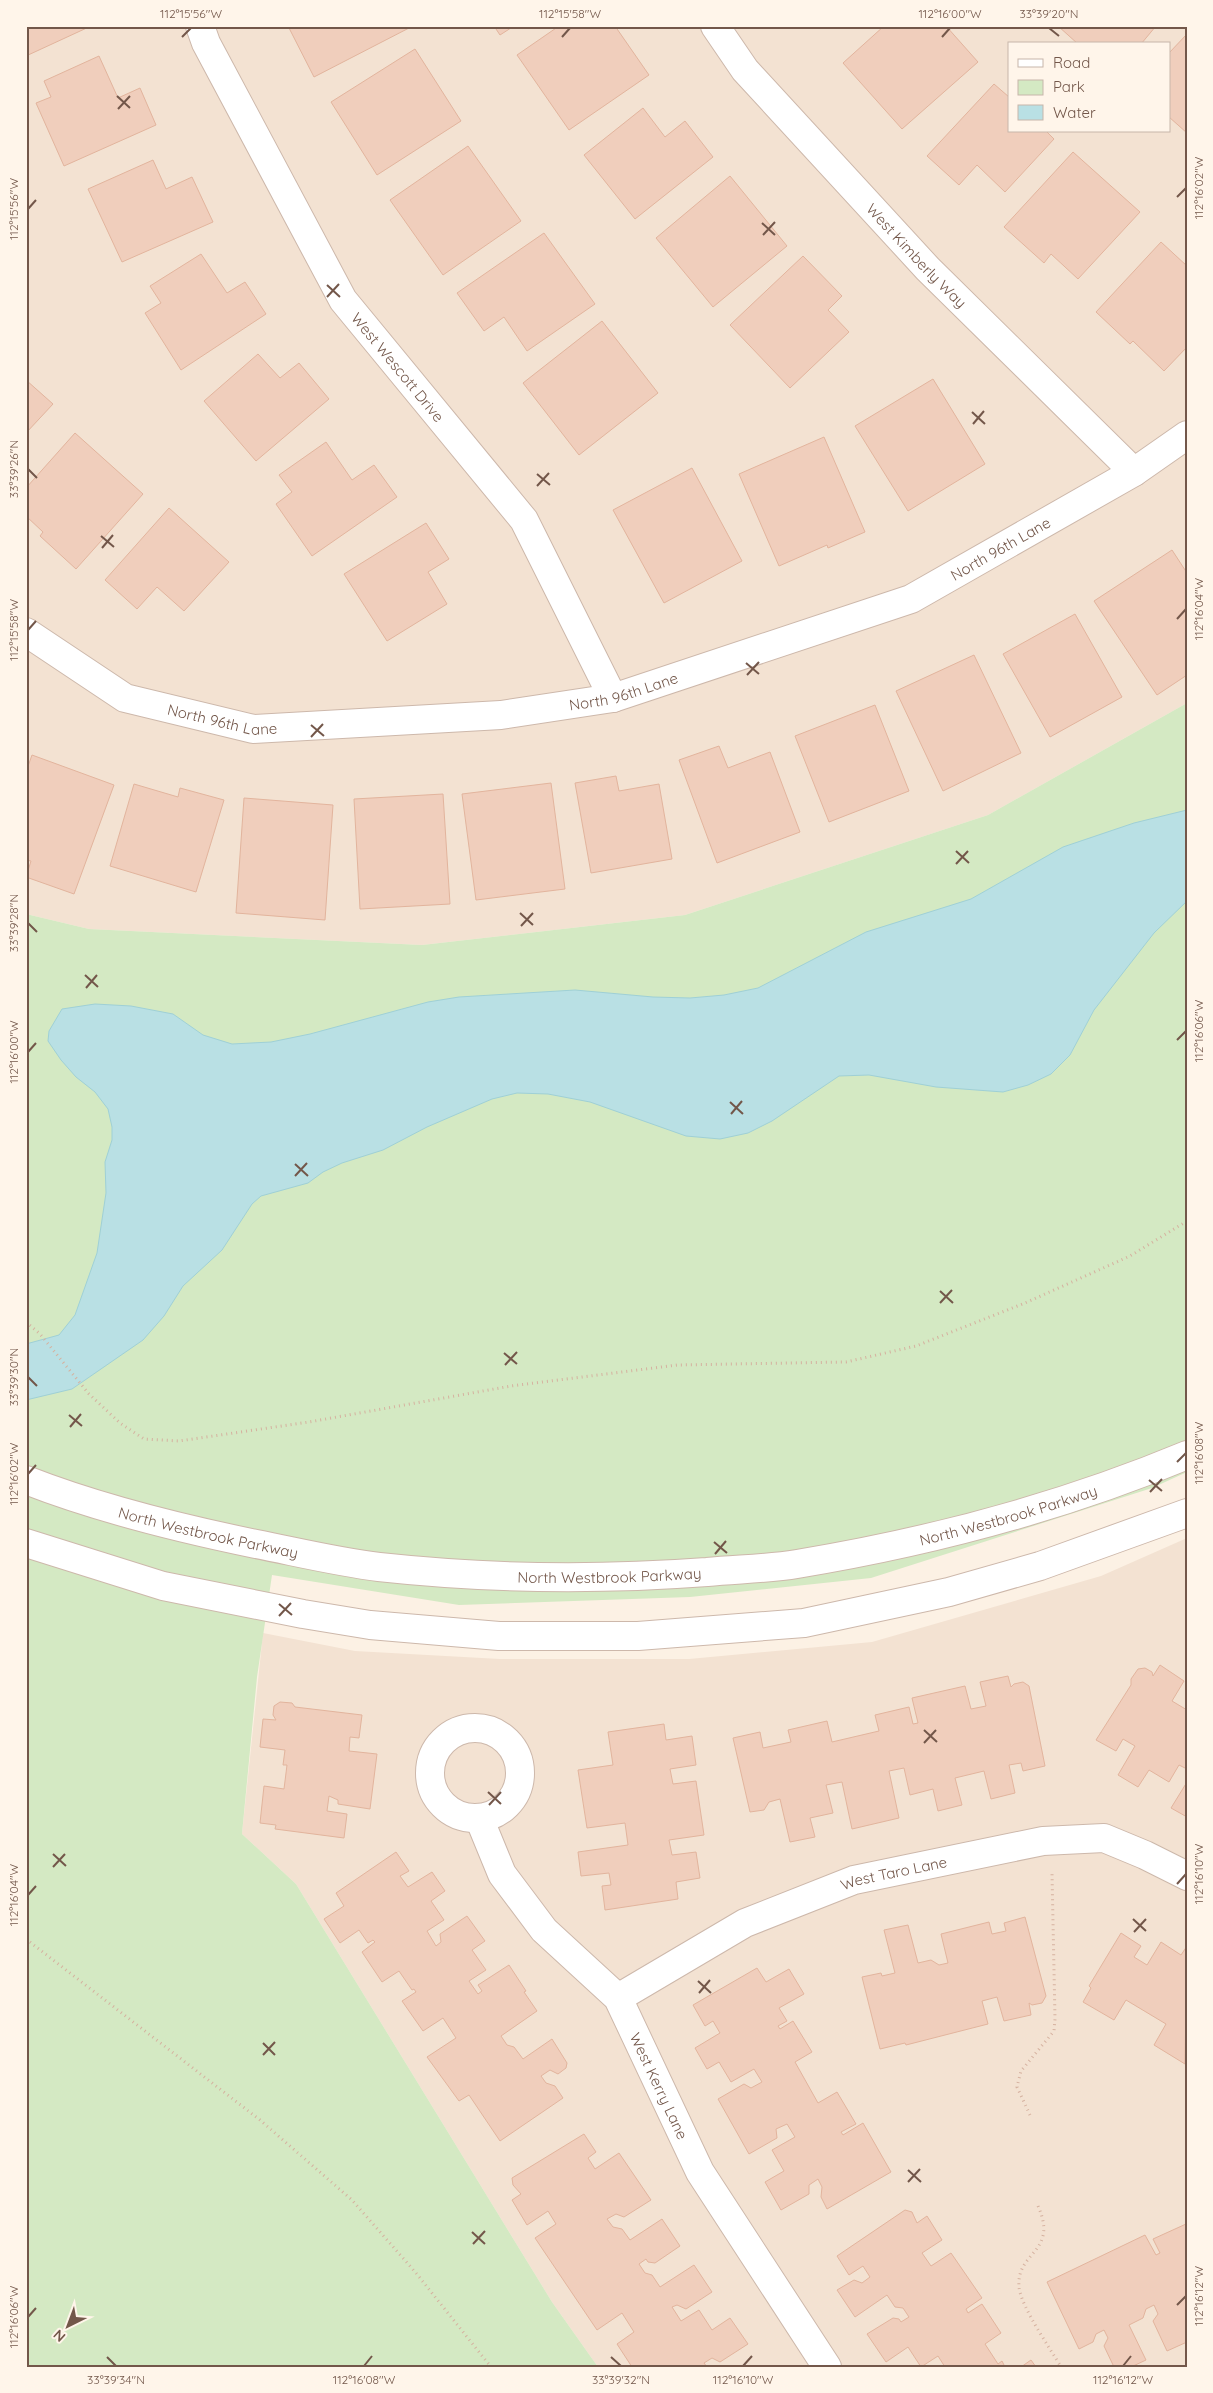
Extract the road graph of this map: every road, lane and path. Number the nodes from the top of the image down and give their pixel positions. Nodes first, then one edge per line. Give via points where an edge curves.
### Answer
1 (200, 26) edge
2 (715, 26) edge
3 (1187, 435) edge
4 (1134, 472) junction
5 (26, 632) edge
6 (613, 698) junction
7 (1187, 1222) edge
8 (26, 1322) edge
9 (1187, 1454) edge
10 (26, 1480) edge
11 (1187, 1513) edge
12 (26, 1543) edge
13 (479, 1818) dead end
14 (1050, 1840) junction
15 (1187, 1876) edge
16 (26, 1939) edge
17 (618, 1998) junction
18 (1030, 2115) dead end
19 (1038, 2206) dead end
20 (492, 2367) edge
21 (827, 2367) edge
22 (1061, 2367) edge

1 - 6 street, West Wescott Drive via 206,43 343,300 524,520
2 - 4 street, West Kimberly Way via 745,70 928,269
3 - 4 street, North 96th Lane
4 - 6 street, North 96th Lane via 911,599
5 - 6 street, North 96th Lane via 125,698 253,729 501,715
7 - 8 path via 1130,1256 1025,1303 916,1346 846,1362 677,1365 511,1386 179,1441 144,1439 120,1423 89,1394 40,1334
9 - 10 street, North Westbrook Parkway via 1134,1477 1017,1516 934,1536 794,1565 635,1577 501,1577 377,1567 177,1528
11 - 12 street via 1040,1566 949,1592 804,1623 638,1636 499,1636 370,1625 163,1586
13 - 17 street, West Kerry Lane via 502,1874 544,1930
14 - 15 street, West Taro Lane via 1104,1838 1145,1854
14 - 17 street, West Taro Lane via 854,1880 745,1923
14 - 18 path via 1056,2019 1054,2031 1021,2071 1018,2087
16 - 20 path via 260,2120 352,2200
17 - 21 street, West Kerry Lane via 700,2172
19 - 22 path via 1045,2222 1044,2236 1022,2270 1019,2286 1022,2300

